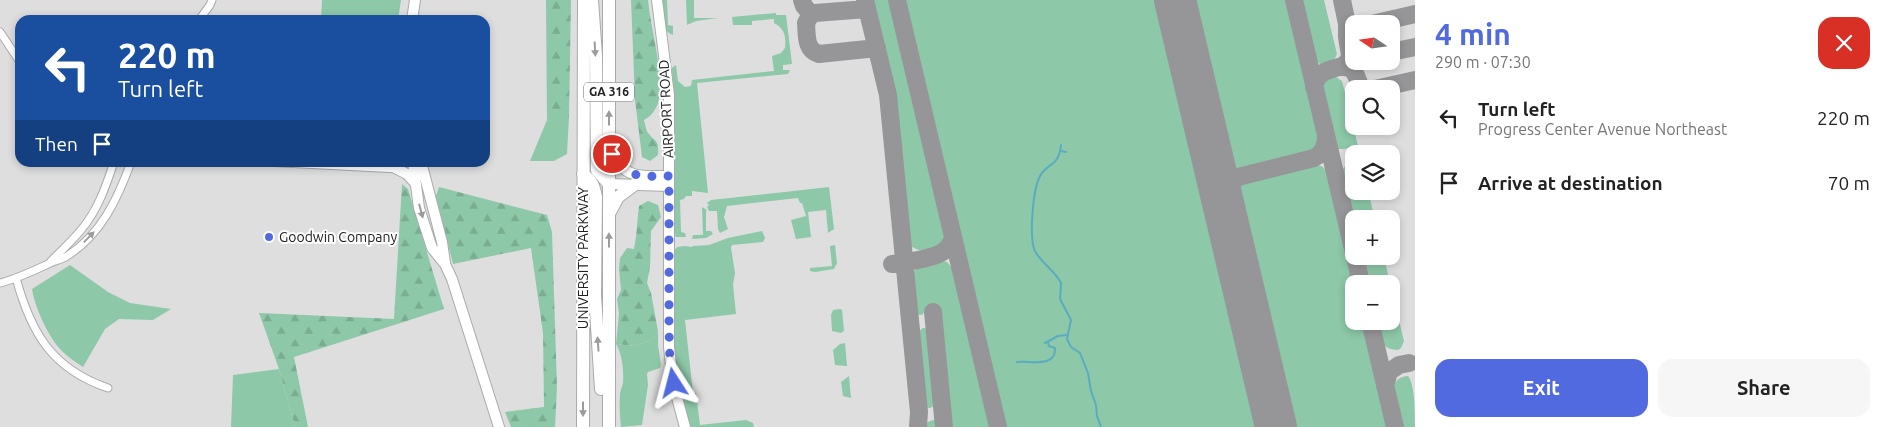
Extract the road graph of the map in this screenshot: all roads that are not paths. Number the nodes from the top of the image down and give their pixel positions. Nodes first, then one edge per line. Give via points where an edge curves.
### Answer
1 (212, 0) edge
2 (415, 0) edge
3 (584, 0) edge
4 (592, 0) edge
5 (609, 0) edge
6 (657, 0) edge
7 (203, 15) edge
8 (413, 15) edge
9 (0, 32) edge
10 (15, 53) edge
11 (609, 144) junction
12 (112, 167) edge
13 (129, 167) edge
14 (373, 167) edge
15 (406, 167) edge
16 (418, 167) edge
17 (418, 167) edge
18 (395, 168) junction
19 (583, 174) junction
20 (669, 181) junction
21 (416, 184) junction
22 (609, 184) junction
23 (634, 185) junction
24 (650, 186) junction
25 (669, 204) junction
26 (609, 216) junction
27 (49, 263) junction
28 (445, 264) junction
29 (16, 278) junction
30 (0, 284) edge
31 (108, 388) dead end
32 (499, 427) edge
33 (583, 427) edge
34 (608, 427) edge
35 (686, 427) edge

1 - 7 street
2 - 8 street
3 - 19 highway, UNIVERSITY PARKWAY / GA 316
4 -> 22 highway via 597,170
11 -> 5 highway, UNIVERSITY PARKWAY / GA 316
6 - 20 street, AIRPORT ROAD via 669,95
9 - 10 street
11 - 20 street via 616,160 633,175
11 - 22 highway, UNIVERSITY PARKWAY / GA 316
12 - 27 street via 91,217
27 -> 13 street via 72,253 106,218
14 - 18 street
15 - 18 street
16 - 21 street
17 - 28 street via 442,242
18 - 21 street
19 -> 33 highway, UNIVERSITY PARKWAY / GA 316
34 -> 19 highway via 600,381 596,197 595,187
20 - 24 street
20 - 25 street, AIRPORT ROAD
21 -> 28 street via 419,208 432,248
22 - 23 street
22 - 26 highway, UNIVERSITY PARKWAY / GA 316
23 - 24 street
23 - 26 highway via 618,197
24 - 25 street via 659,191
25 - 35 street, AIRPORT ROAD via 670,355
34 -> 26 highway, UNIVERSITY PARKWAY / GA 316
27 - 29 street
28 - 32 street
29 - 30 street
29 - 31 street via 31,321 57,360 89,382

